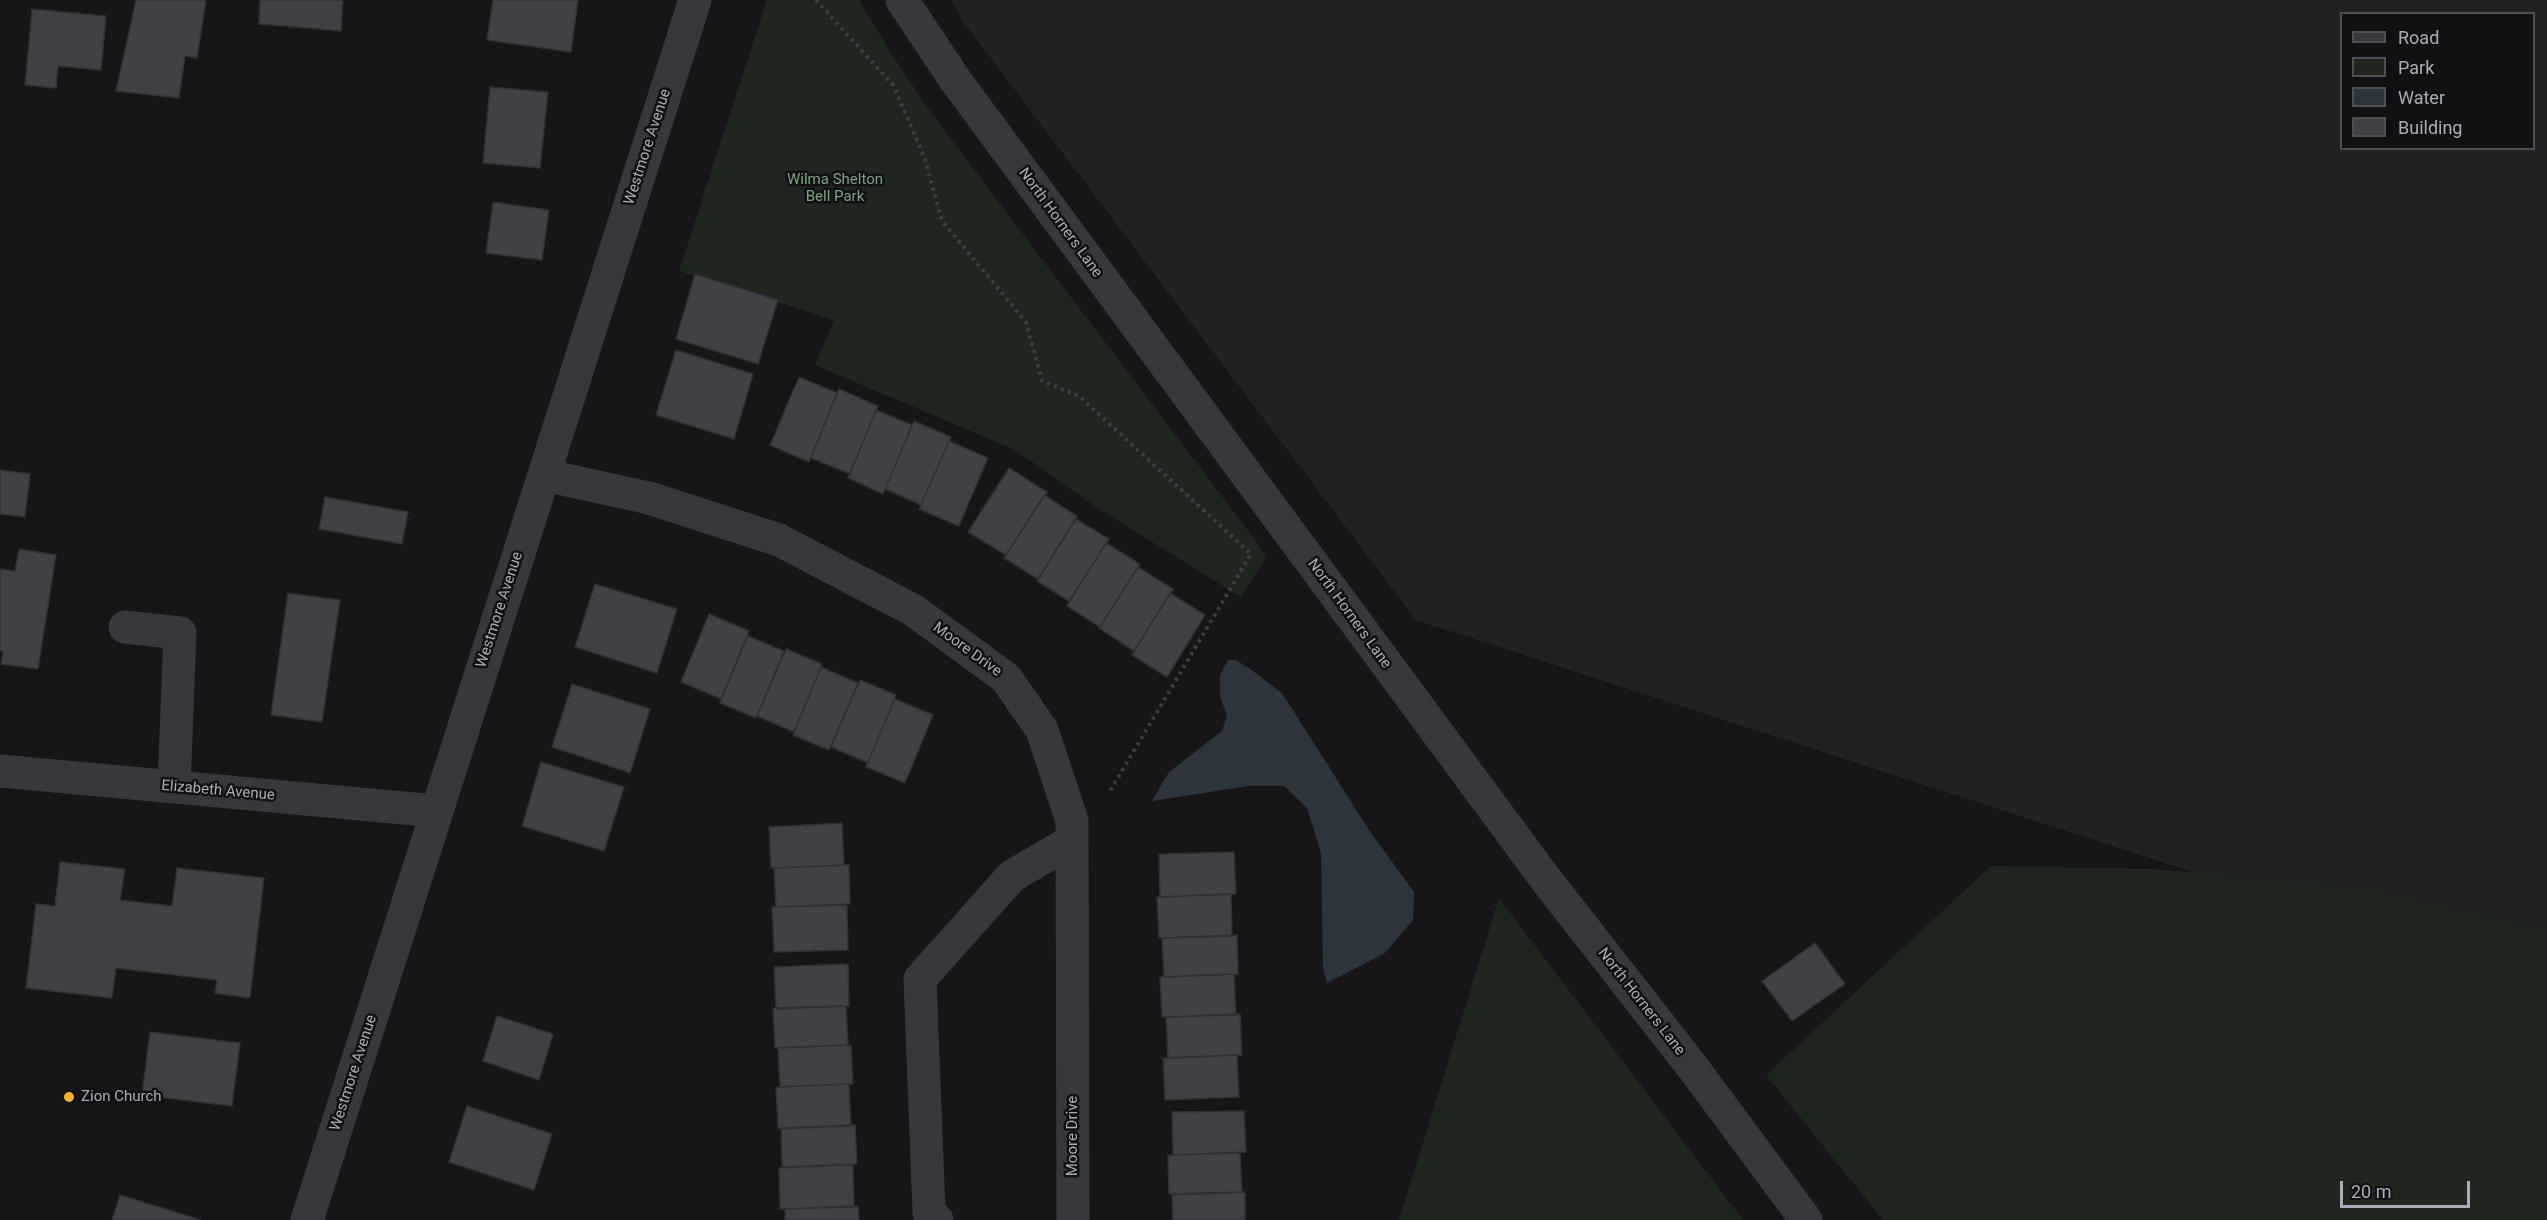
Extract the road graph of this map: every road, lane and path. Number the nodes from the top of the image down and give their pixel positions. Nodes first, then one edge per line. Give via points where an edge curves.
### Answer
1 (695, 0) edge
2 (816, 0) edge
3 (902, 0) edge
4 (544, 475) junction
5 (125, 627) dead end
6 (0, 771) edge
7 (174, 787) junction
8 (1110, 791) dead end
9 (436, 811) junction
10 (1072, 841) junction
11 (307, 1220) edge
12 (937, 1220) edge
13 (1073, 1220) edge
14 (1806, 1220) edge

1 - 4 street, Westmore Avenue
2 - 8 path via 893,85 924,156 942,221 1026,322 1042,381 1079,396 1251,554
3 - 14 street, North Horners Lane via 956,81 1444,744
4 - 9 street, Westmore Avenue
4 - 10 street, Moore Drive via 649,498 779,540 913,610 1005,678 1042,730 1072,821
5 - 7 street via 180,633
6 - 7 street, Elizabeth Avenue
7 - 9 street, Elizabeth Avenue
9 - 11 street, Westmore Avenue
10 - 12 street via 1012,876 920,979 928,1212
10 - 13 street, Moore Drive

